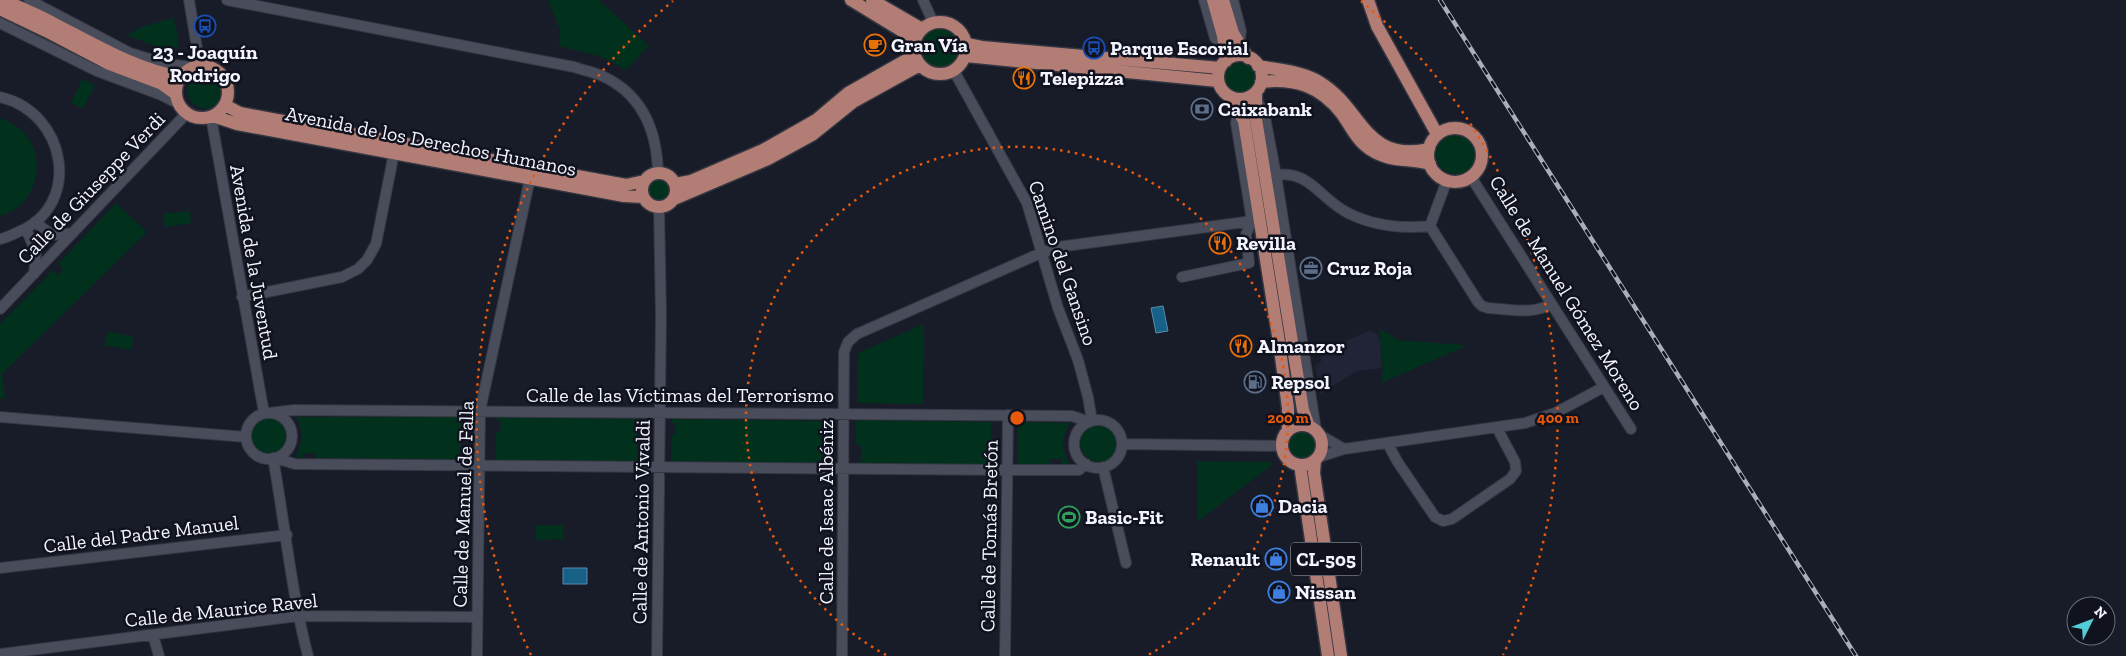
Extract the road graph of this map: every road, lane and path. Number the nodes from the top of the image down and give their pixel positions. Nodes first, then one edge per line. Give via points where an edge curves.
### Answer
1 (4, 0) edge
2 (29, 0) edge
3 (189, 0) edge
4 (227, 0) edge
5 (851, 0) edge
6 (872, 0) edge
7 (923, 0) edge
8 (1204, 0) edge
9 (1213, 0) edge
10 (1223, 0) edge
11 (1233, 0) edge
12 (1368, 0) edge
13 (1375, 0) edge
14 (0, 10) edge
15 (933, 22) junction
16 (0, 23) edge
17 (918, 34) junction
18 (1239, 45) junction
19 (966, 50) junction
20 (1223, 59) junction
21 (918, 60) junction
22 (1253, 62) junction
23 (196, 67) junction
24 (954, 71) junction
25 (180, 77) junction
26 (1218, 81) junction
27 (1258, 91) junction
28 (0, 97) edge
29 (1231, 97) junction
30 (181, 104) junction
31 (225, 105) junction
32 (212, 116) junction
33 (1449, 128) junction
34 (1437, 134) junction
35 (1429, 148) junction
36 (394, 153) junction
37 (1430, 164) junction
38 (658, 173) junction
39 (1276, 175) junction
40 (1471, 177) junction
41 (530, 178) junction
42 (1446, 180) junction
43 (644, 181) junction
44 (675, 184) junction
45 (643, 197) junction
46 (674, 199) junction
47 (660, 208) junction
48 (1256, 220) junction
49 (36, 222) junction
50 (1430, 226) junction
51 (26, 229) junction
52 (73, 233) junction
53 (0, 239) edge
54 (1041, 252) junction
55 (34, 274) junction
56 (1182, 277) dead end
57 (242, 297) junction
58 (1551, 304) junction
59 (0, 309) edge
60 (1604, 386) junction
61 (480, 412) junction
62 (266, 413) junction
63 (660, 413) junction
64 (844, 414) junction
65 (1008, 415) junction
66 (0, 417) edge
67 (1091, 421) junction
68 (1497, 428) junction
69 (1631, 429) dead end
70 (1288, 430) junction
71 (1315, 430) junction
72 (246, 437) junction
73 (1122, 444) junction
74 (1388, 444) junction
75 (1282, 446) junction
76 (1344, 449) junction
77 (274, 458) junction
78 (1317, 459) junction
79 (1086, 464) junction
80 (478, 465) junction
81 (1300, 466) junction
82 (660, 467) junction
83 (1103, 467) junction
84 (844, 468) junction
85 (1007, 470) junction
86 (287, 535) junction
87 (1126, 563) dead end
88 (0, 568) edge
89 (298, 616) junction
90 (477, 617) junction
91 (153, 635) junction
92 (0, 654) edge
93 (159, 656) edge
94 (308, 656) edge
95 (477, 656) edge
96 (658, 656) edge
97 (842, 656) edge
98 (1005, 656) edge
99 (1328, 656) edge
100 (1340, 656) edge

1 - 25 main road via 112,54
2 - 23 street via 130,53 166,64
3 - 23 street
4 - 38 street via 574,67 601,75 626,92 643,110 654,133
5 - 17 main road
6 - 17 main road
7 - 15 street
8 - 20 street
9 - 20 main road via 1223,36
10 - 18 main road
11 - 18 street via 1241,30
12 - 34 main road via 1377,26
13 - 33 main road via 1383,24 1398,50
14 - 30 main road via 109,64 162,84
15 - 17 main road
15 - 19 main road via 948,22 960,30
16 - 30 street via 97,72
17 - 21 main road
18 - 22 main road
19 - 20 main road via 989,48
19 - 24 main road via 961,65
19 - 26 main road
20 - 22 main road via 1237,56
20 - 26 main road
21 - 24 main road via 936,74
21 - 44 main road via 848,93 816,120 763,150 691,181
21 - 46 main road via 853,102 812,135
22 - 27 main road, CL-505 via 1261,74
22 - 35 main road via 1319,81 1337,94 1363,129 1389,148 1403,151
23 - 25 main road
23 - 31 main road via 214,68 224,78 228,91
24 - 54 street, Camino del Gansino via 1020,187
25 - 30 main road
26 - 29 main road via 1222,90
27 - 29 main road via 1244,99
27 - 37 main road via 1279,80 1298,82 1330,101 1355,136 1370,149 1386,158
27 - 39 street
27 - 71 main road, CL-505 via 1256,119 1303,410
28 - 49 street via 28,108 42,121 58,154 60,173 56,191
29 - 48 main road via 1244,121
30 - 32 main road via 199,118
30 - 52 street, Calle de Giuseppe Verdi
31 - 32 main road
31 - 43 main road, Avenida de los Derechos Humanos via 240,113 626,185
32 - 36 main road, Avenida de los Derechos Humanos via 237,124
32 - 57 street, Avenida de la Juventud
33 - 34 main road
33 - 40 main road via 1458,127 1473,134 1482,148 1481,164
34 - 35 main road
35 - 37 main road
36 - 41 main road, Avenida de los Derechos Humanos
36 - 57 street via 376,244 358,269 342,277
37 - 42 main road via 1436,174
38 - 43 main road
38 - 44 main road via 668,176
39 - 50 street via 1298,175 1347,213 1373,222 1396,227
39 - 71 street
40 - 42 main road via 1455,182
40 - 58 street, Calle de Manuel Gómez Moreno
41 - 45 main road, Avenida de los Derechos Humanos
41 - 61 street, Calle de Manuel de Falla
42 - 50 street
43 - 45 main road
44 - 46 main road
45 - 47 main road via 649,205
46 - 47 main road
47 - 63 street, Calle de Antonio Vivaldi
48 - 54 street, Calle de Isaac Albéniz
48 - 56 street via 1246,234 1249,263
48 - 70 main road via 1287,399
49 - 51 street
49 - 52 street via 52,235
50 - 58 street via 1482,306 1534,311
51 - 53 street
51 - 55 street via 36,252
52 - 55 street, Calle de Giuseppe Verdi
54 - 64 street, Calle de Isaac Albéniz via 857,334 848,342 844,352
54 - 67 street, Camino del Gansino via 1078,360
55 - 59 street, Calle de Giuseppe Verdi
57 - 62 street, Avenida de la Juventud
58 - 60 street, Calle de Manuel Gómez Moreno
60 - 68 street via 1555,413
60 - 69 street, Calle de Manuel Gómez Moreno
61 - 62 street, Calle de las Víctimas del Terrorismo via 294,410
61 - 63 street, Calle de las Víctimas del Terrorismo
61 - 80 street, Calle de Manuel de Falla
62 - 72 street via 252,419
62 - 77 street via 280,415 292,432 290,446
63 - 64 street, Calle de las Víctimas del Terrorismo
63 - 82 street, Calle de Antonio Vivaldi
64 - 65 street, Calle de las Víctimas del Terrorismo
64 - 84 street, Calle de Isaac Albéniz
65 - 67 street, Calle de las Víctimas del Terrorismo via 1072,416
65 - 85 street, Calle de Tomás Bretón
66 - 72 street
67 - 73 street via 1110,423 1119,432
67 - 79 street via 1079,430 1074,442 1077,455
68 - 74 street
68 - 74 street via 1515,462 1516,471 1510,479 1452,519 1443,521 1435,517
70 - 71 main road via 1298,425
70 - 75 main road
71 - 76 street
71 - 78 main road, CL-505 via 1322,446
72 - 77 street via 258,456
73 - 75 street
73 - 83 street via 1116,459
74 - 76 street
75 - 81 main road via 1289,461
76 - 78 street
77 - 80 street via 295,464
77 - 86 street
78 - 81 main road
78 - 100 main road, CL-505 via 1314,473
79 - 83 street
79 - 85 street via 1079,470
80 - 82 street
80 - 90 street, Calle de Manuel de Falla
81 - 99 main road, CL-505
82 - 84 street
82 - 96 street, Calle de Antonio Vivaldi
83 - 87 street
84 - 85 street
84 - 97 street, Calle de Isaac Albéniz
85 - 98 street, Calle de Tomás Bretón
86 - 88 street, Calle del Padre Manuel
86 - 89 street
89 - 90 street, Calle de Maurice Ravel
89 - 91 street, Calle de Maurice Ravel
89 - 94 street
90 - 95 street, Calle de Manuel de Falla
91 - 92 street, Calle de Maurice Ravel
91 - 93 street

